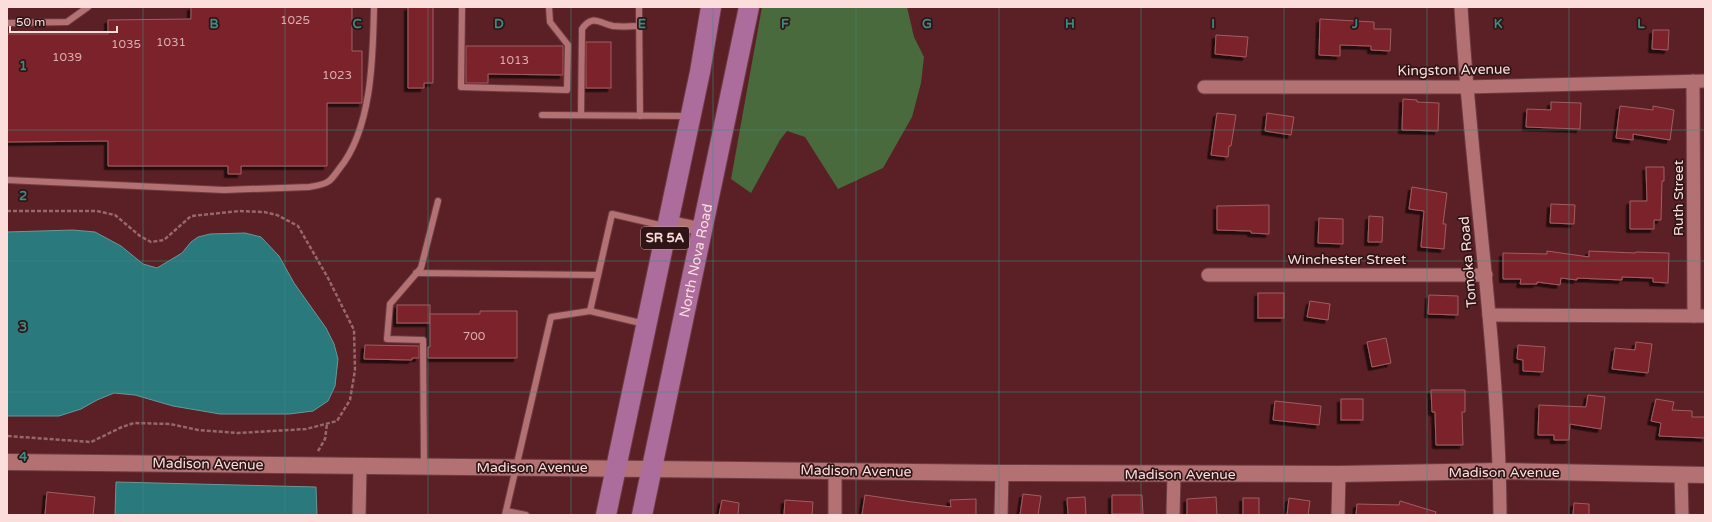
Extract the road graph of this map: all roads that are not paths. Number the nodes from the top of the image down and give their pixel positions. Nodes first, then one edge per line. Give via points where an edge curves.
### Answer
1 (88, 7) edge
2 (374, 7) edge
3 (462, 7) edge
4 (550, 7) edge
5 (639, 7) edge
6 (711, 7) edge
7 (749, 7) edge
8 (1461, 7) edge
9 (7, 23) edge
10 (639, 26) junction
11 (1699, 81) edge
12 (1466, 86) junction
13 (1204, 87) dead end
14 (542, 115) dead end
15 (581, 116) junction
16 (640, 116) junction
17 (690, 116) junction
18 (7, 180) edge
19 (438, 202) dead end
20 (668, 225) junction
21 (703, 229) junction
22 (416, 273) junction
23 (598, 275) junction
24 (1486, 275) junction
25 (1208, 276) dead end
26 (590, 312) junction
27 (1489, 315) junction
28 (1700, 316) edge
29 (647, 324) junction
30 (7, 462) edge
31 (360, 466) junction
32 (424, 466) junction
33 (515, 467) junction
34 (616, 468) junction
35 (652, 469) junction
36 (835, 471) junction
37 (1500, 471) junction
38 (1002, 473) junction
39 (1174, 474) junction
40 (1339, 474) junction
41 (1681, 475) junction
42 (1705, 475) edge
43 (506, 513) edge
44 (359, 515) edge
45 (526, 515) edge
46 (606, 515) edge
47 (642, 515) edge
48 (835, 515) edge
49 (1001, 515) edge
50 (1173, 515) edge
51 (1338, 515) edge
52 (1500, 515) edge
53 (1682, 515) edge

1 - 9 lane via 67,22
2 - 18 lane via 373,59 361,128 351,154 329,181 309,187 224,190
3 - 4 lane via 461,87 567,90 568,45 550,22
5 - 10 lane
6 - 17 main road, SR 5A
7 - 21 main road, North Nova Road / SR 5A
8 - 12 street, Tomoka Road
10 - 15 lane via 613,26 592,20 582,29
10 - 16 lane
11 - 12 street, Kingston Avenue
11 - 28 street, Ruth Street
12 - 13 street, Kingston Avenue
12 - 24 street, Tomoka Road
14 - 15 lane
15 - 16 lane
16 - 17 lane
17 - 20 main road, SR 5A
19 - 22 lane via 421,268
20 - 21 street
20 - 23 lane via 612,214
20 - 29 main road, SR 5A
21 - 35 main road, North Nova Road / SR 5A
22 - 23 lane
22 - 32 lane via 390,304 387,339 423,340
23 - 26 lane
24 - 25 street, Winchester Street
24 - 27 street, Tomoka Road
26 - 29 lane
26 - 33 lane via 551,317
27 - 28 street
27 - 37 street, Tomoka Road
29 - 34 main road, SR 5A
30 - 31 street, Madison Avenue
31 - 32 street, Madison Avenue
31 - 44 street
32 - 33 street, Madison Avenue
33 - 34 street, Madison Avenue
33 - 43 lane
34 - 35 street, Madison Avenue
34 - 46 main road, SR 5A
35 - 36 street, Madison Avenue
35 - 47 main road, North Nova Road / SR 5A
36 - 38 street, Madison Avenue
36 - 48 street
37 - 40 street, Madison Avenue
37 - 41 street, Madison Avenue
37 - 52 street, Tomoka Road
38 - 39 street, Madison Avenue
38 - 49 street
39 - 40 street, Madison Avenue
39 - 50 street
40 - 51 street
41 - 42 street, Madison Avenue
41 - 53 street
43 - 45 lane

